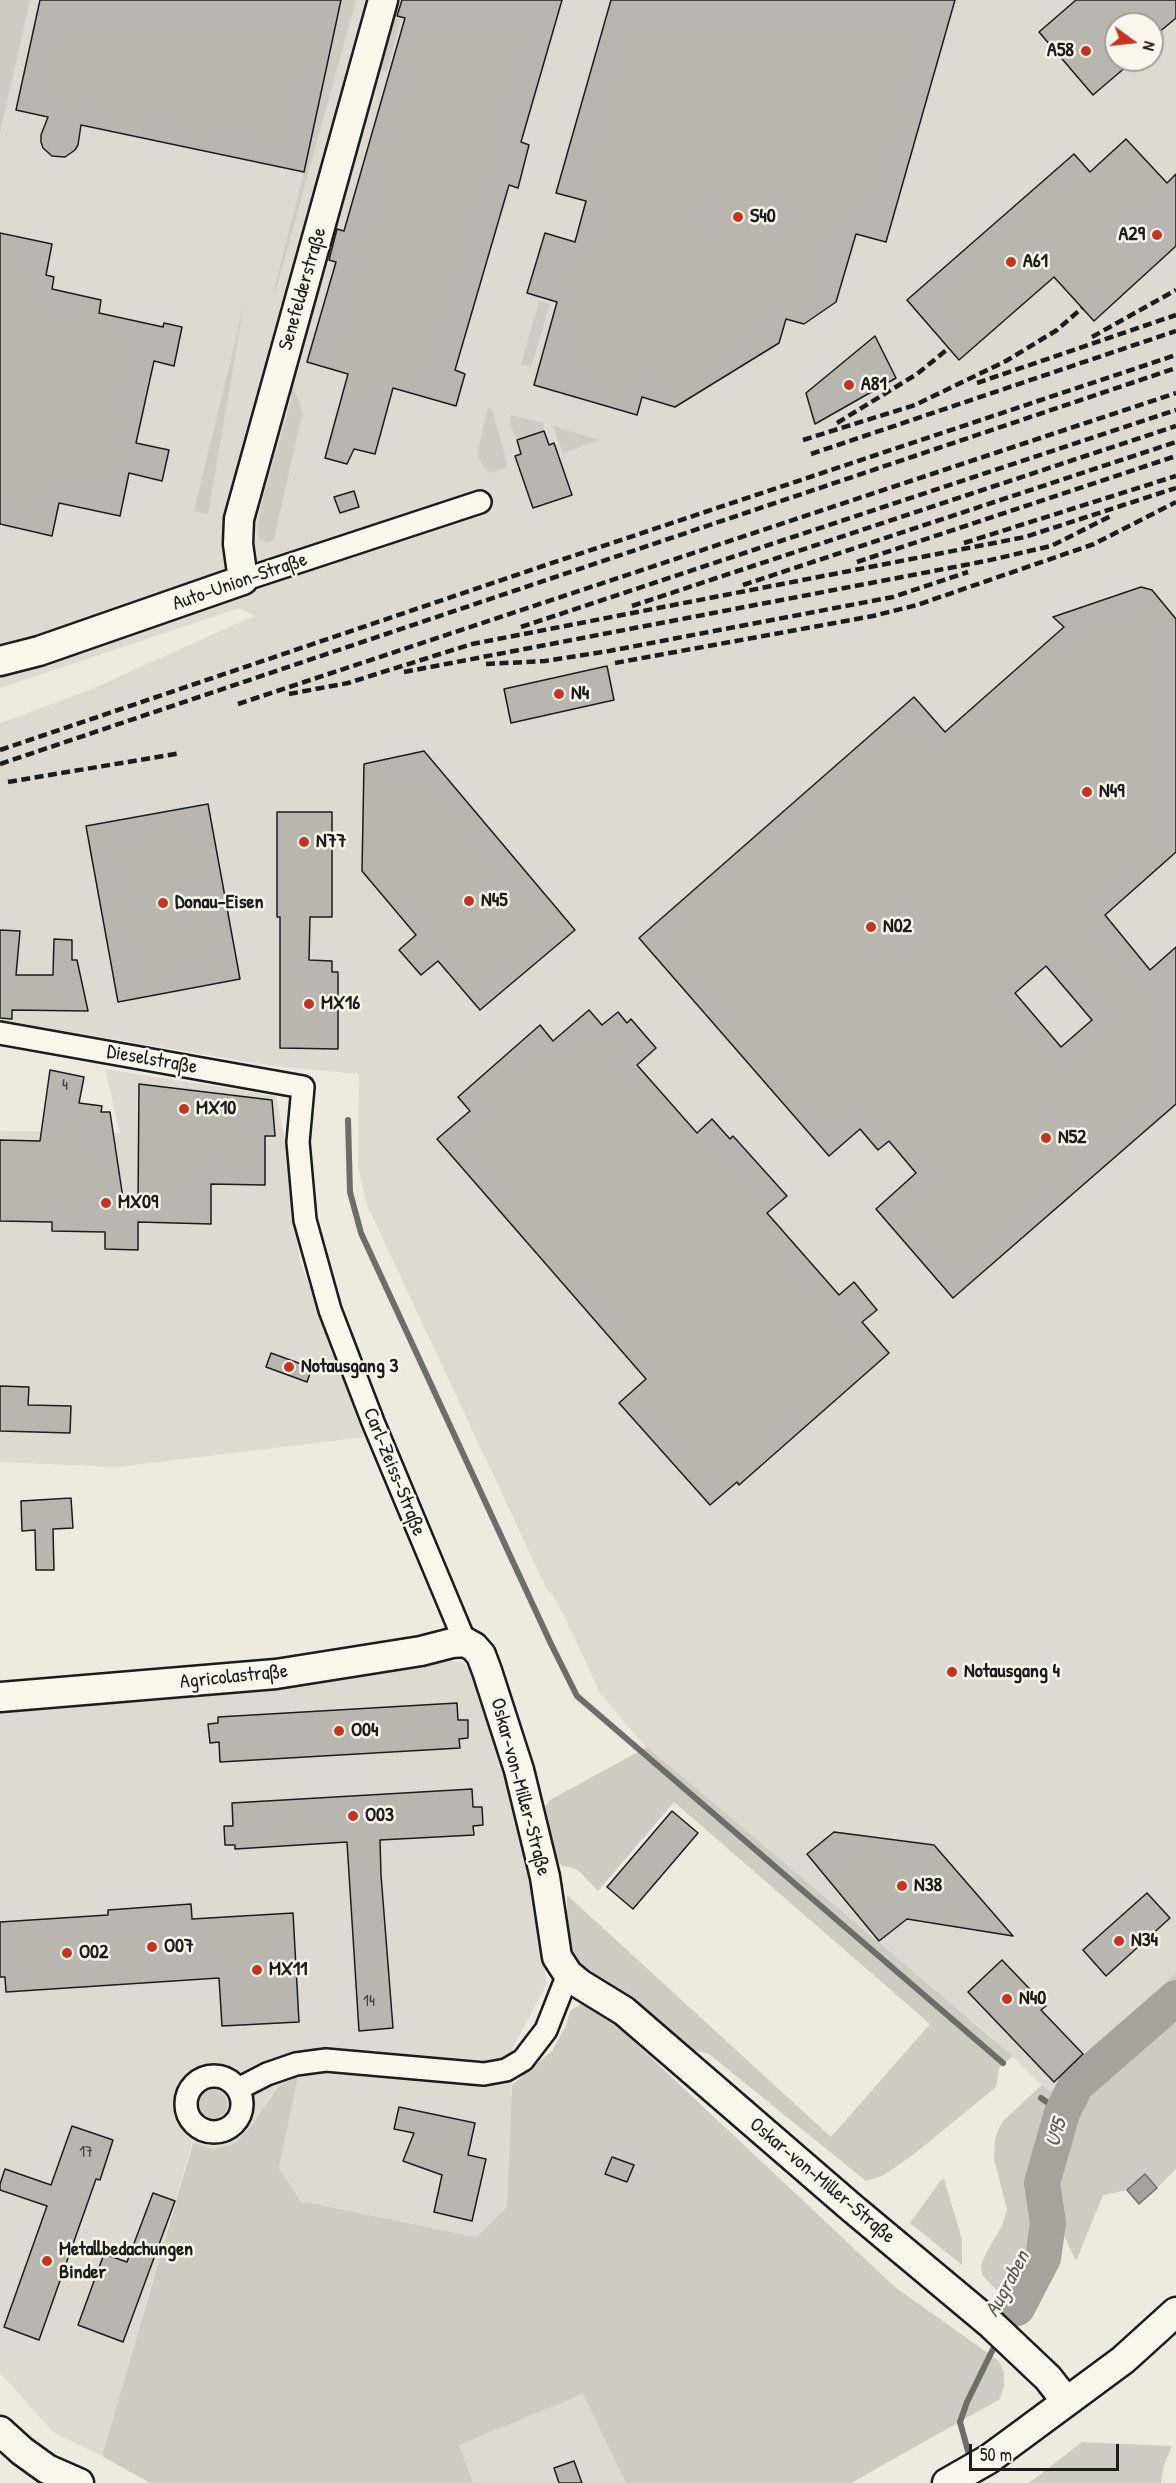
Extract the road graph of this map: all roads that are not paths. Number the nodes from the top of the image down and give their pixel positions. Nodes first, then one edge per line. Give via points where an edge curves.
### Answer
1 (383, 0) edge
2 (480, 502) dead end
3 (243, 580) junction
4 (0, 661) edge
5 (0, 1033) edge
6 (303, 1087) joint
7 (465, 1642) junction
8 (0, 1697) edge
9 (568, 1974) junction
10 (238, 2089) dead end
11 (1176, 2312) edge
12 (1066, 2401) junction
13 (0, 2431) edge
14 (951, 2481) edge
15 (79, 2483) edge

1 - 3 street, Senefelderstraße via 239,519
2 - 3 street, Auto-Union-Straße
3 - 4 street, Auto-Union-Straße
5 - 6 street, Dieselstraße
6 - 7 street, Carl-Zeiss-Straße via 298,1142 305,1220 330,1310
7 - 8 street, Agricolastraße via 276,1674
7 - 9 street, Oskar-von-Miller-Straße via 480,1655 519,1770 545,1877 557,1957
9 - 10 street via 546,2030 523,2060 506,2070 484,2074 326,2060 296,2064
9 - 12 street, Oskar-von-Miller-Straße via 614,2002 1001,2333
11 - 12 street via 1123,2360
12 - 14 street via 989,2459
13 - 15 street via 47,2469

